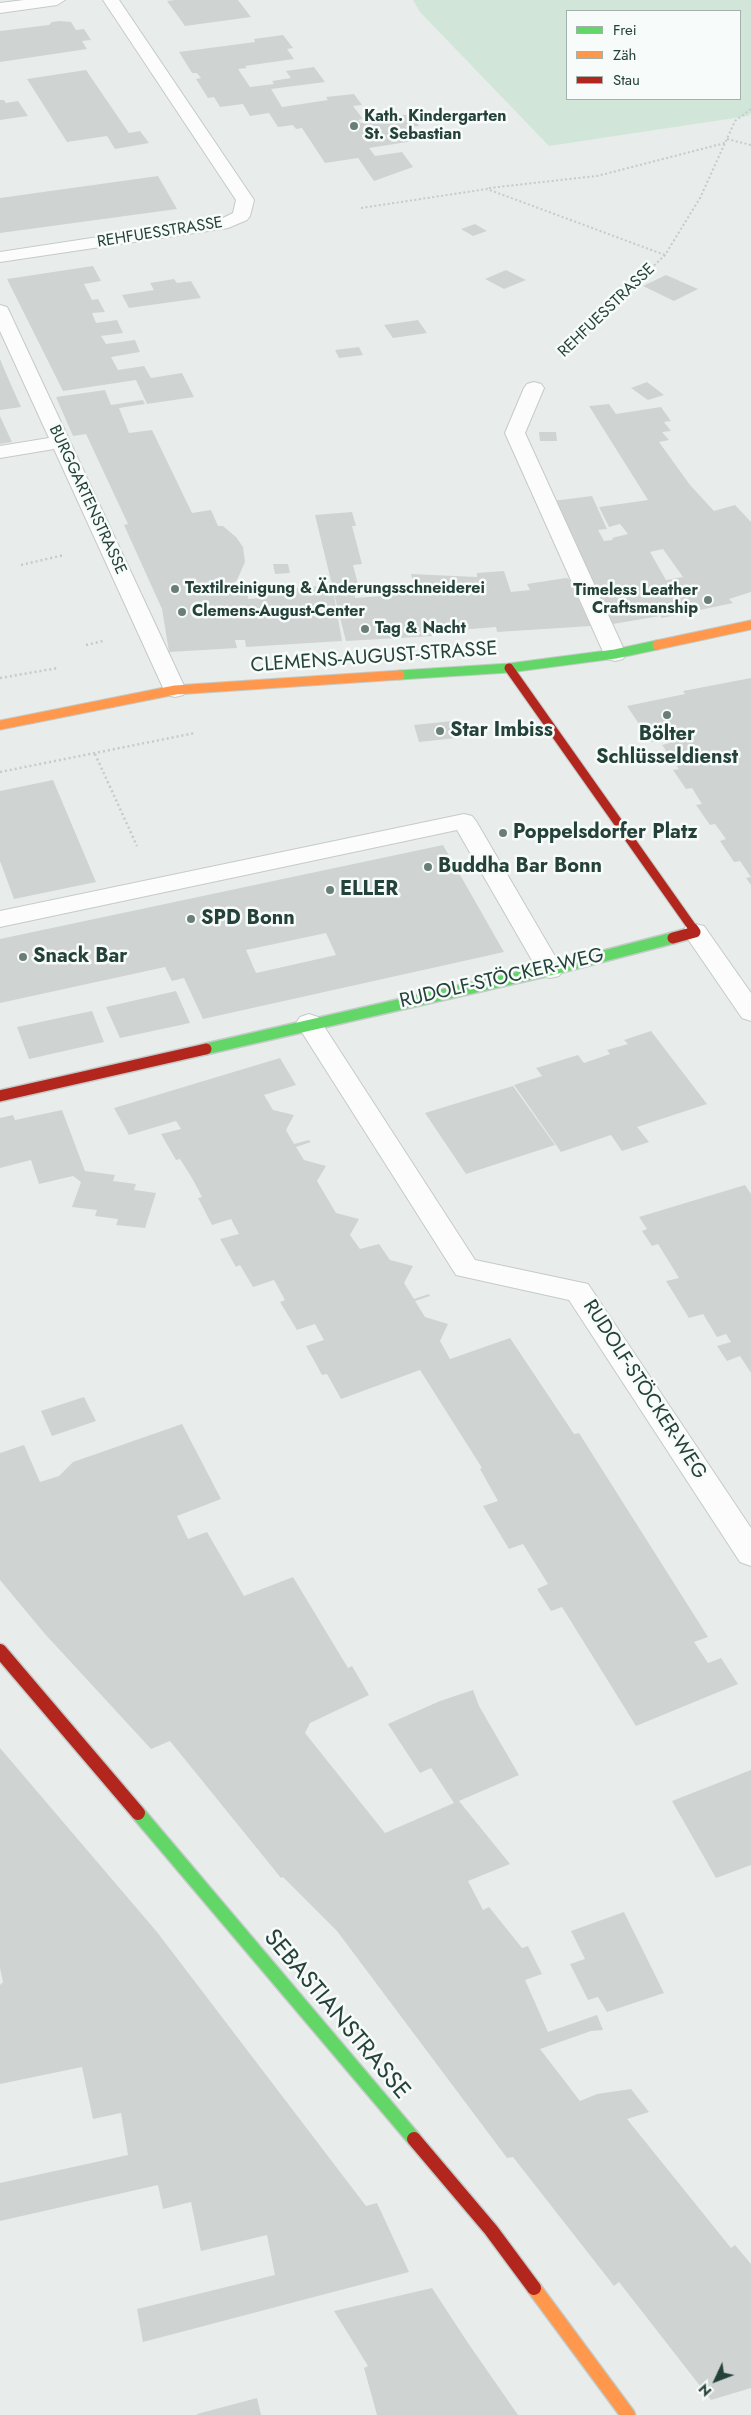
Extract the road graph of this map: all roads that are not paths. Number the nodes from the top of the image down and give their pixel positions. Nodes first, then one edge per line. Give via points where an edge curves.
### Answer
1 (57, 0) edge
2 (111, 0) edge
3 (0, 8) edge
4 (0, 257) edge
5 (0, 311) edge
6 (534, 388) road end
7 (60, 442) junction
8 (0, 452) edge
9 (751, 626) edge
10 (615, 654) junction
11 (509, 668) junction
12 (175, 690) junction
13 (0, 725) edge
14 (0, 919) edge
15 (695, 932) junction
16 (550, 970) junction
17 (751, 1012) edge
18 (309, 1023) junction
19 (0, 1096) edge
20 (751, 1553) edge
21 (0, 1651) edge
22 (628, 2415) edge

1 - 3 street
2 - 4 street, REHFUESSTRASSE via 245,200 241,216 228,223
5 - 7 street, BURGGARTENSTRASSE
6 - 10 street via 515,433
7 - 8 street
7 - 12 street, BURGGARTENSTRASSE
9 - 10 street, CLEMENS-AUGUST-STRASSE
10 - 11 street, CLEMENS-AUGUST-STRASSE
11 - 12 street, CLEMENS-AUGUST-STRASSE
11 - 15 street
12 - 13 street, CLEMENS-AUGUST-STRASSE
14 - 16 street via 464,821
15 - 16 street, RUDOLF-STÖCKER-WEG
15 - 17 street
16 - 18 street, RUDOLF-STÖCKER-WEG
18 - 19 street, RUDOLF-STÖCKER-WEG
18 - 20 street, RUDOLF-STÖCKER-WEG via 466,1268 578,1291
21 - 22 street, SEBASTIANSTRASSE via 491,2230

